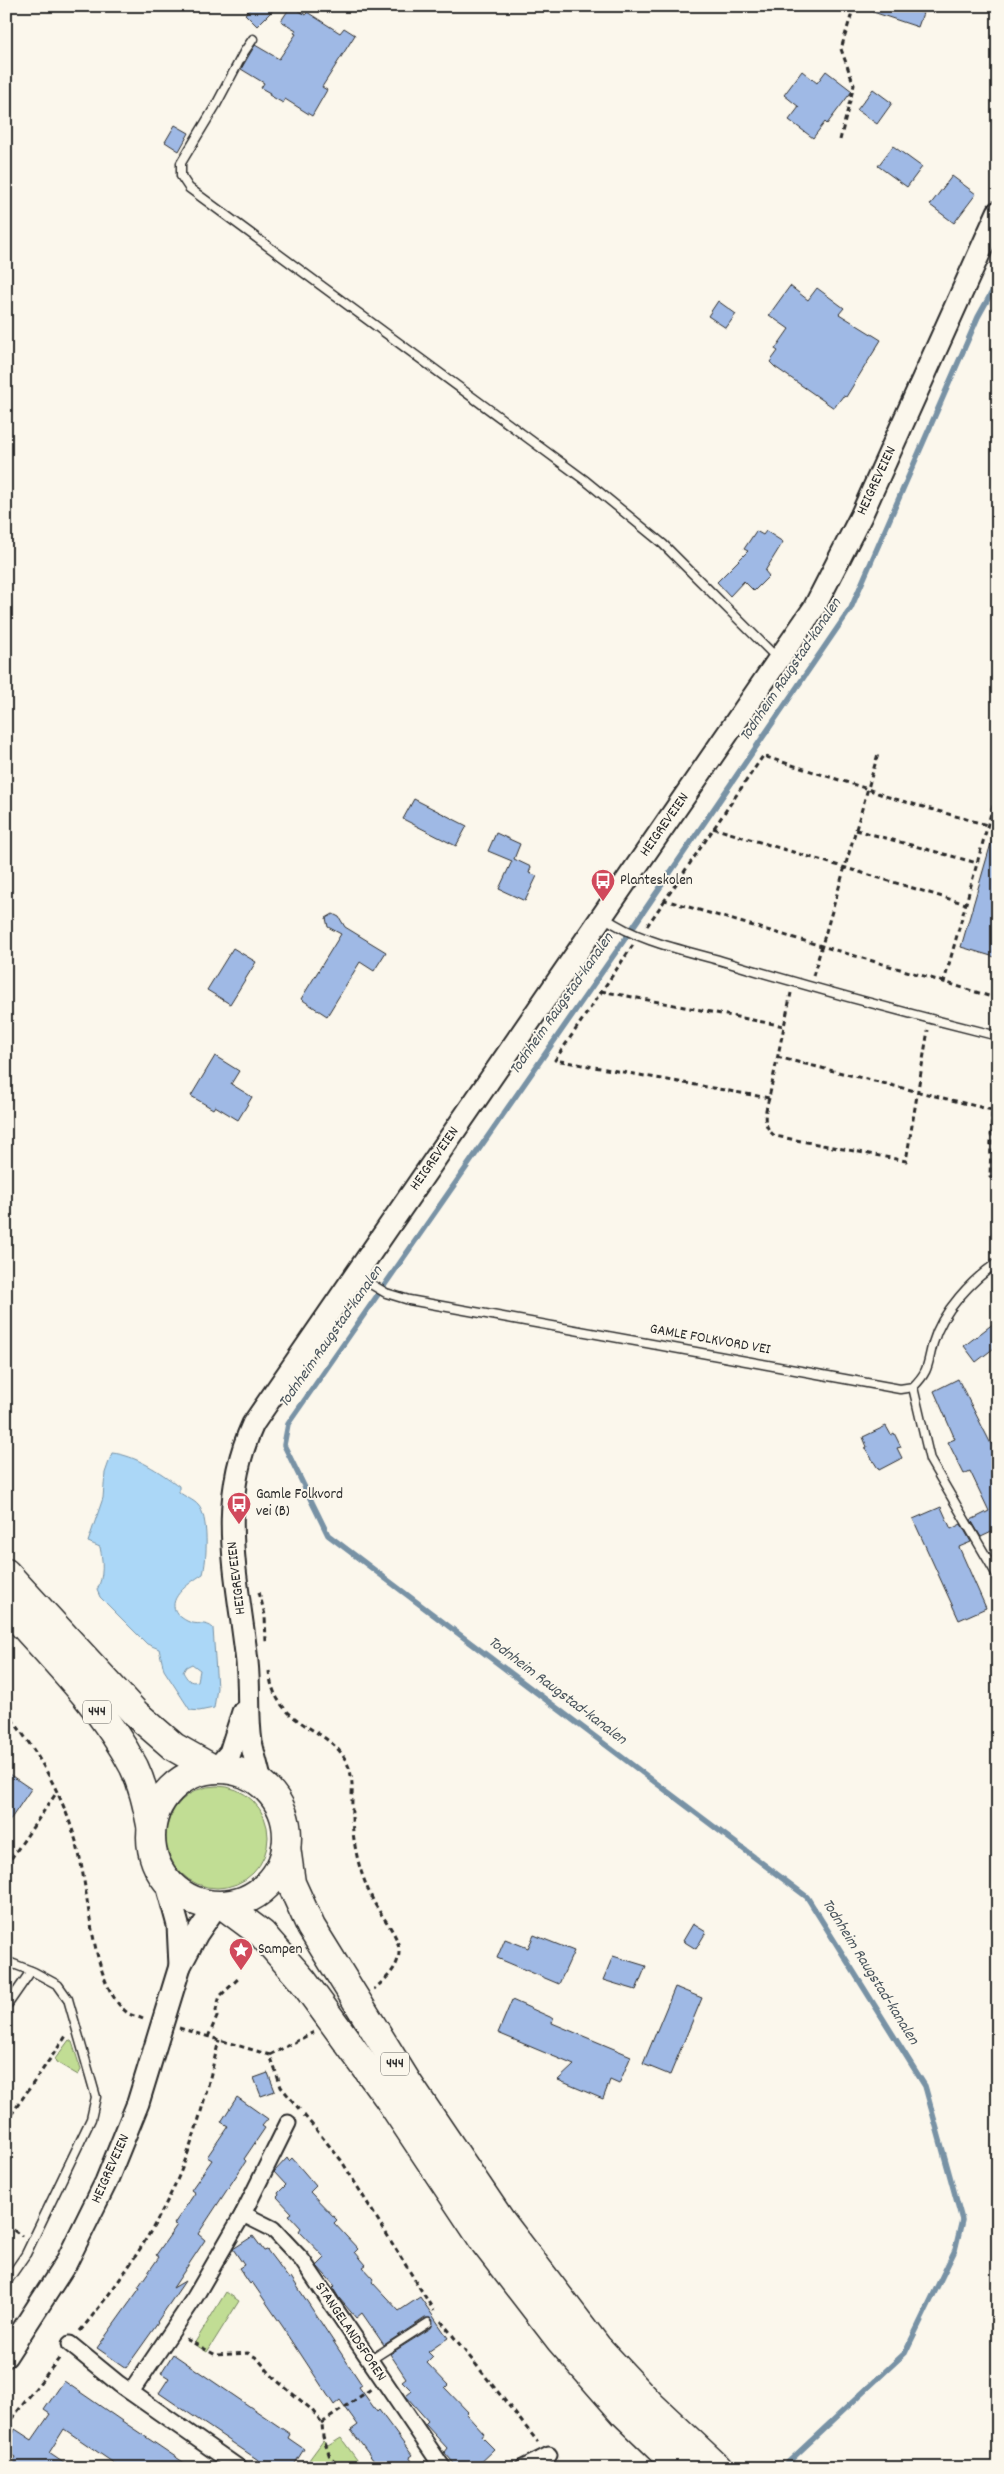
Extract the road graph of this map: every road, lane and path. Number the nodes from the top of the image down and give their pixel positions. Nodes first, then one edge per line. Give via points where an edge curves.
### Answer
1 (854, 6) edge
2 (254, 39) dead end
3 (840, 140) dead end
4 (998, 212) edge
5 (779, 661) junction
6 (878, 754) dead end
7 (998, 788) edge
8 (868, 789) junction
9 (996, 800) edge
10 (987, 825) junction
11 (713, 828) junction
12 (856, 830) junction
13 (977, 863) junction
14 (845, 869) junction
15 (665, 900) junction
16 (966, 904) junction
17 (610, 921) junction
18 (640, 936) junction
19 (822, 947) junction
20 (793, 982) junction
21 (944, 982) junction
22 (810, 986) junction
23 (600, 991) junction
24 (998, 999) edge
25 (930, 1019) junction
26 (784, 1026) junction
27 (998, 1036) edge
28 (778, 1057) junction
29 (998, 1068) edge
30 (919, 1092) junction
31 (769, 1098) junction
32 (992, 1110) junction
33 (998, 1180) edge
34 (998, 1262) edge
35 (354, 1275) junction
36 (913, 1388) junction
37 (6, 1573) edge
38 (998, 1577) edge
39 (259, 1588) dead end
40 (6, 1606) edge
41 (267, 1648) dead end
42 (269, 1666) dead end
43 (248, 1693) junction
44 (6, 1712) edge
45 (215, 1768) junction
46 (261, 1783) junction
47 (57, 1792) junction
48 (151, 1826) junction
49 (286, 1847) junction
50 (6, 1866) edge
51 (166, 1881) junction
52 (220, 1905) junction
53 (6, 1961) edge
54 (180, 1966) junction
55 (31, 1971) junction
56 (240, 1976) dead end
57 (370, 1993) dead end
58 (6, 2007) edge
59 (149, 2020) dead end
60 (75, 2023) junction
61 (178, 2028) dead end
62 (317, 2030) dead end
63 (208, 2036) junction
64 (219, 2040) junction
65 (270, 2055) junction
66 (6, 2122) edge
67 (288, 2123) dead end
68 (242, 2214) junction
69 (6, 2225) edge
70 (31, 2243) junction
71 (6, 2283) edge
72 (428, 2323) dead end
73 (173, 2330) junction
74 (70, 2344) junction
75 (6, 2356) edge
76 (369, 2361) junction
77 (383, 2382) junction
78 (131, 2392) junction
79 (322, 2423) junction
80 (6, 2426) edge
81 (548, 2455) joint
82 (712, 2463) edge
83 (239, 2468) edge
84 (339, 2468) edge
85 (443, 2468) edge
86 (523, 2468) edge
87 (681, 2468) edge

1 - 3 path via 841,49 854,85
2 - 5 lane via 184,157 180,168 185,183 586,480 662,544
4 - 5 main road, HEIGREVEIEN via 842,558
5 - 17 main road, HEIGREVEIEN
6 - 8 path
7 - 9 path
8 - 10 path
8 - 11 path via 762,756
8 - 12 path
9 - 10 path
10 - 13 path
11 - 14 path
11 - 15 path
12 - 13 path
12 - 14 path
13 - 16 path
14 - 16 path
14 - 19 path
15 - 18 path
15 - 19 path
16 - 21 path
17 - 18 lane
17 - 35 main road, HEIGREVEIEN
18 - 20 lane
18 - 23 path
19 - 21 path
19 - 22 path
20 - 22 lane
20 - 26 path
21 - 24 path
22 - 25 lane
23 - 26 path
23 - 31 path via 555,1060
25 - 27 lane
25 - 30 path
26 - 28 path
28 - 30 path
28 - 31 path
29 - 32 path
30 - 31 path via 906,1161 775,1136 765,1125
30 - 32 path
32 - 33 path via 990,1177
34 - 36 lane via 980,1275 952,1308 933,1342 930,1362
35 - 36 lane, GAMLE FOLKVORD VEI via 386,1293 409,1300
35 - 43 main road, HEIGREVEIEN via 265,1404 238,1461 232,1490 232,1536
36 - 38 lane via 930,1460
37 - 45 highway, 444 via 136,1714 174,1747
39 - 41 path
40 - 48 highway, 444 via 71,1679 118,1741 141,1785
42 - 57 path via 275,1697 296,1720 339,1751 347,1763 352,1780 352,1818 361,1870 399,1948 393,1972
43 - 45 main road, HEIGREVEIEN via 230,1753
43 - 46 main road, HEIGREVEIEN via 251,1741
44 - 47 path via 26,1736
45 - 46 highway, 444 via 248,1774
45 - 48 highway, 444 via 195,1772 173,1787 157,1808
46 - 49 highway, 444 via 282,1810 287,1828
47 - 50 path
47 - 59 path via 75,1836 102,1974 114,1999 130,2014
48 - 51 highway, 444 via 153,1856
49 - 52 highway, 444 via 275,1876 265,1887 238,1902
49 - 82 highway, 444 via 292,1883 311,1927 407,2082 501,2221 597,2347
51 - 52 highway, 444 via 189,1898
51 - 54 main road, HEIGREVEIEN via 178,1925
52 - 54 main road, HEIGREVEIEN via 197,1934
52 - 87 highway, 444 via 262,1934 303,1981 387,2096 485,2243 560,2340 624,2413
53 - 55 lane
54 - 75 main road, HEIGREVEIEN via 138,2103 106,2182 66,2263
55 - 58 lane
55 - 60 lane via 58,1985 68,1999
56 - 63 path via 220,1996 217,2017
60 - 66 path
60 - 70 lane via 96,2097 91,2119
61 - 63 path
62 - 65 path
63 - 64 path
64 - 65 path
64 - 74 path via 204,2103 178,2178 137,2254
65 - 81 path via 281,2087 341,2160 438,2317
67 - 68 street
68 - 73 street
68 - 76 street, STANGELANDSFOREN via 273,2229 290,2245
69 - 70 path
70 - 71 lane
72 - 76 lane
73 - 78 street
73 - 79 path via 207,2352 216,2355 248,2353 257,2358
74 - 78 street
74 - 80 path
76 - 77 street, STANGELANDSFOREN
77 - 79 path
77 - 85 street, STANGELANDSFOREN
78 - 83 street
79 - 84 path via 330,2456
81 - 86 street

